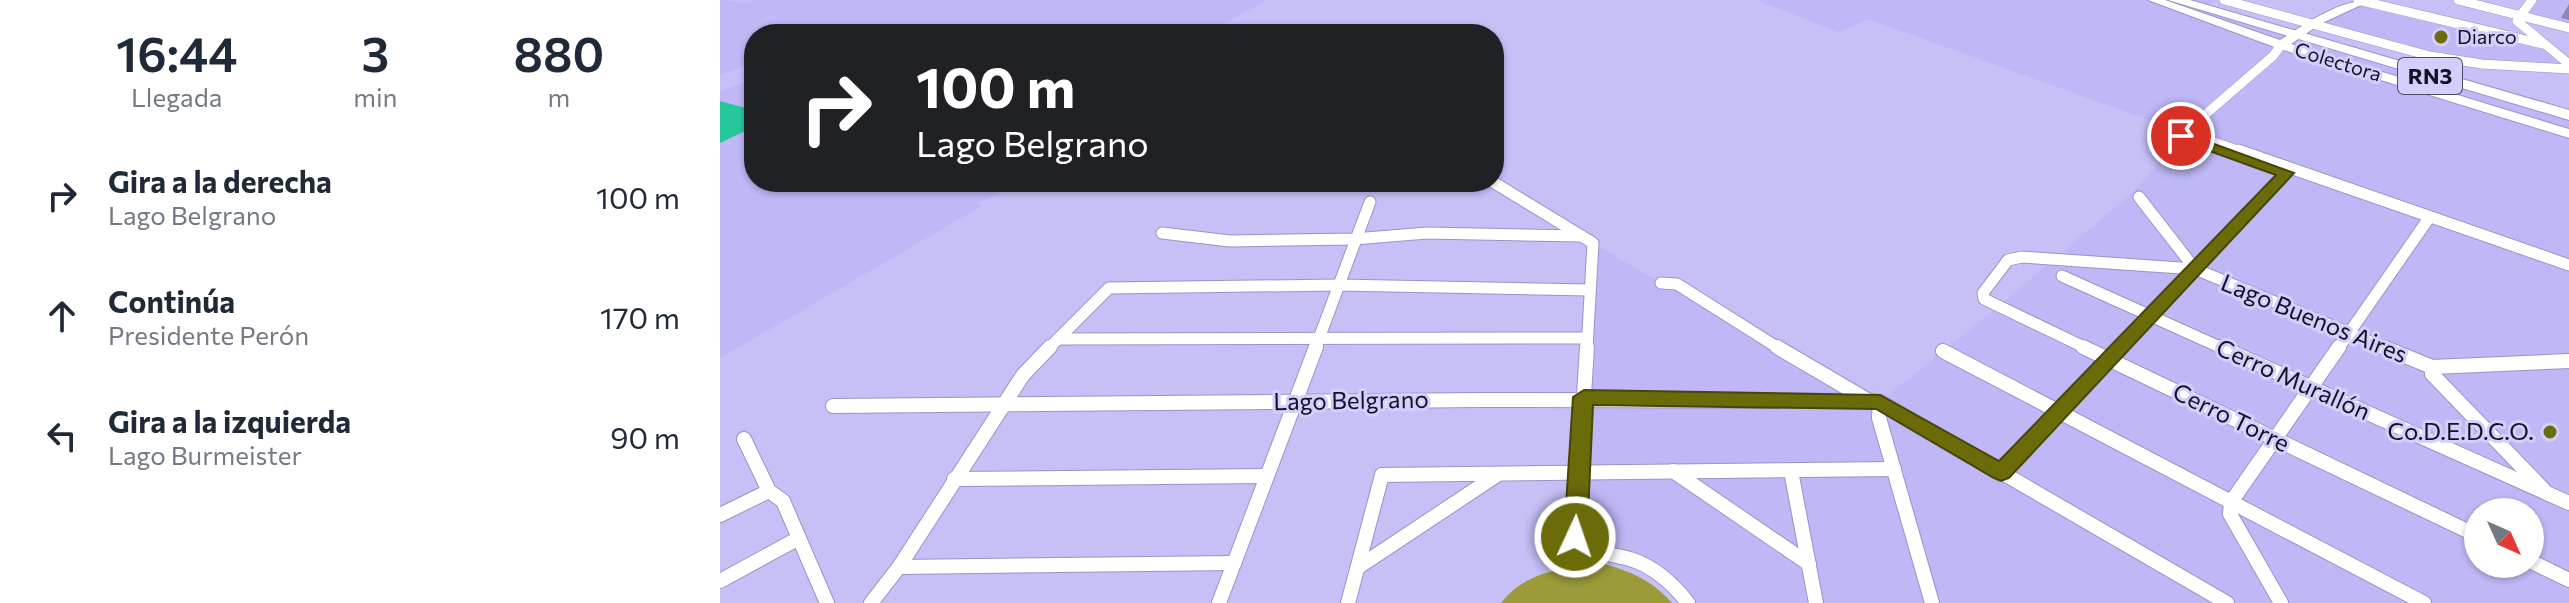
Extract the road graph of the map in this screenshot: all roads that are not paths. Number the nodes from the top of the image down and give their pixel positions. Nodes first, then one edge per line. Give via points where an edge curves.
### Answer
1 (2154, 0) edge
2 (2175, 0) edge
3 (2186, 0) edge
4 (2224, 0) edge
5 (2362, 0) edge
6 (2458, 0) edge
7 (2532, 0) edge
8 (2519, 18) junction
9 (2569, 28) edge
10 (2296, 35) junction
11 (2508, 35) junction
12 (2543, 44) junction
13 (2370, 56) junction
14 (2569, 67) edge
15 (2569, 104) edge
16 (2569, 114) edge
17 (2569, 134) edge
18 (2288, 171) junction
19 (1504, 189) edge
20 (2139, 197) dead end
21 (1370, 202) dead end
22 (2429, 218) junction
23 (1162, 233) dead end
24 (1354, 239) junction
25 (1588, 239) junction
26 (2569, 265) edge
27 (2195, 269) junction
28 (2062, 276) dead end
29 (1661, 283) dead end
30 (1339, 285) junction
31 (1589, 290) junction
32 (1984, 299) joint
33 (2151, 316) junction
34 (2349, 333) junction
35 (1587, 338) junction
36 (1058, 339) junction
37 (1318, 340) junction
38 (1943, 351) dead end
39 (2109, 359) junction
40 (2569, 361) edge
41 (2432, 367) junction
42 (2311, 387) junction
43 (1584, 397) junction
44 (1294, 402) junction
45 (1875, 402) junction
46 (833, 406) dead end
47 (1001, 407) junction
48 (2059, 412) junction
49 (744, 439) dead end
50 (2275, 439) junction
51 (1894, 469) junction
52 (1579, 471) junction
53 (1673, 471) junction
54 (1791, 471) junction
55 (2001, 472) junction
56 (1499, 474) junction
57 (1266, 476) junction
58 (954, 479) junction
59 (769, 491) junction
60 (2548, 494) junction
61 (2231, 502) junction
62 (2569, 503) edge
63 (720, 515) edge
64 (2464, 529) edge
65 (799, 538) junction
66 (1234, 563) junction
67 (1809, 564) junction
68 (1360, 566) junction
69 (899, 567) junction
70 (2544, 568) edge
71 (2569, 580) edge
72 (720, 581) edge
73 (827, 603) edge
74 (871, 603) edge
75 (1219, 603) edge
76 (1348, 603) edge
77 (1688, 603) edge
78 (1816, 603) edge
79 (1932, 603) edge
80 (2227, 603) edge
81 (2281, 603) edge
82 (2424, 603) edge

1 - 10 street, Colectora
2 - 10 highway, RN3
3 - 10 highway, RN3
4 - 10 street, Colectora
5 - 10 street
5 - 11 street
6 - 8 street
7 - 8 street
8 - 9 street
8 - 11 street
8 - 12 street
10 - 13 highway, RN3
10 - 14 street, Colectora via 2449,60
10 - 17 street, Colectora
10 - 18 street via 2181,136
11 - 12 street
12 - 14 street
13 - 15 highway, RN3
13 - 16 highway, RN3
15 - 16 highway, RN3
18 - 22 street
18 - 27 street
19 - 25 street
20 - 27 street
21 - 24 street
22 - 26 street
22 - 34 street
23 - 24 street via 1230,241
24 - 25 street via 1427,233
24 - 30 street
25 - 31 street
27 - 32 street, Lago Buenos Aires via 2022,257 2008,260
27 - 33 street
27 - 34 street, Lago Buenos Aires
28 - 33 street, Cerro Murallón
29 - 45 street via 1677,284
30 - 31 street
30 - 36 street via 1109,288
30 - 37 street
31 - 35 street
32 - 39 street, Cerro Torre
33 - 39 street
33 - 42 street, Cerro Murallón
34 - 41 street, Lago Buenos Aires
34 - 42 street
35 - 37 street
35 - 43 street
36 - 37 street
36 - 47 street via 1041,352
37 - 44 street
38 - 48 street
39 - 48 street
39 - 50 street, Cerro Torre
40 - 41 street
41 - 60 street, Lago Buenos Aires via 2432,374
42 - 50 street
42 - 60 street, Cerro Murallón
43 - 44 street, Lago Belgrano
43 - 45 street, Lago Belgrano
43 - 52 street
44 - 47 street, Lago Belgrano
44 - 57 street
45 - 51 street
45 - 55 street
46 - 47 street, Lago Belgrano
47 - 58 street
48 - 55 street
48 - 61 street
49 - 59 street
50 - 61 street
50 - 64 street, Cerro Torre
51 - 54 street
51 - 79 street
52 - 53 street
52 - 56 street
52 - 77 street via 1575,537 1589,549 1636,561 1659,574
53 - 54 street
53 - 67 street
54 - 67 street
55 - 80 street
56 - 68 street
56 - 68 street via 1382,475
57 - 58 street
57 - 66 street
58 - 69 street
59 - 63 street
59 - 65 street via 783,501
60 - 62 street, Cerro Murallón
61 - 81 street via 2230,514
61 - 82 street
65 - 72 street
65 - 73 street
66 - 69 street
66 - 75 street
67 - 78 street
68 - 76 street
69 - 74 street
70 - 71 street

